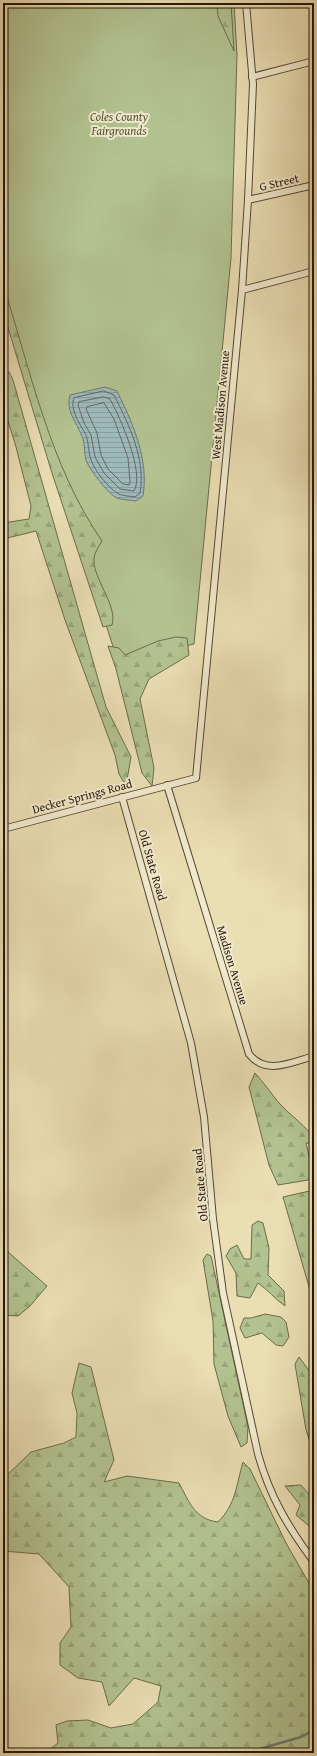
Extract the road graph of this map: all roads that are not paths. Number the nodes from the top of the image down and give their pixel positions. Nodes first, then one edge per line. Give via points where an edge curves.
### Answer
1 (246, 3) edge
2 (314, 61) edge
3 (252, 78) junction
4 (314, 185) edge
5 (248, 200) junction
6 (314, 271) edge
7 (242, 290) junction
8 (167, 785) junction
9 (122, 797) junction
10 (3, 829) edge
11 (314, 1056) edge
12 (314, 1562) edge

1 - 3 street, West Madison Avenue
2 - 3 street
3 - 5 street, West Madison Avenue
4 - 5 street, G Street
5 - 7 street, West Madison Avenue
6 - 7 street
7 - 8 street, West Madison Avenue via 196,778
8 - 9 street, Decker Springs Road
8 - 11 street, Madison Avenue via 250,1054 258,1063 271,1067
9 - 10 street, Decker Springs Road
9 - 12 street, Old State Road via 193,1050 204,1117 223,1293 258,1454 264,1476 281,1514

